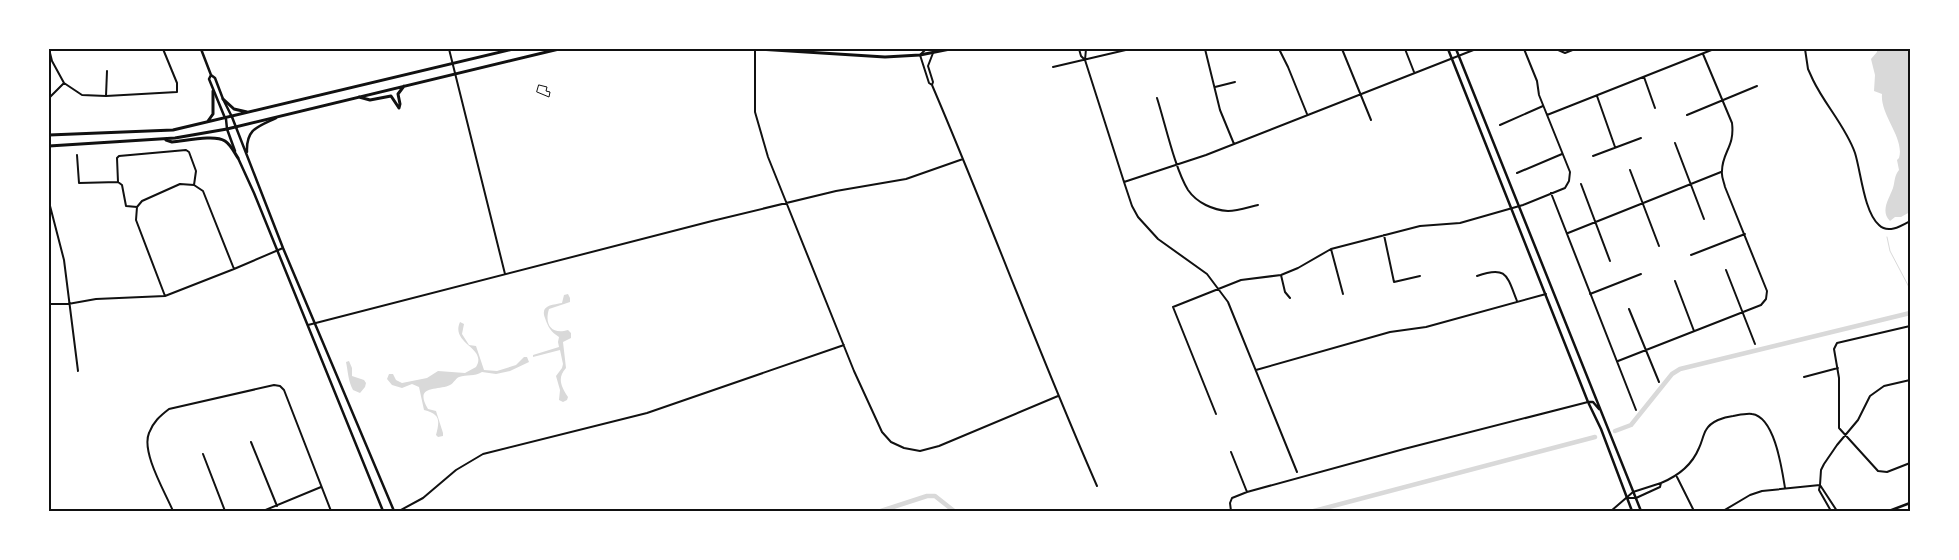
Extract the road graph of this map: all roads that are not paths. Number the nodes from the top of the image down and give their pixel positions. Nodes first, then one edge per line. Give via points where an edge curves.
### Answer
1 (49, 49) edge
2 (163, 49) edge
3 (201, 49) edge
4 (449, 49) edge
5 (513, 49) edge
6 (559, 49) edge
7 (756, 49) edge
8 (926, 49) edge
9 (950, 49) edge
10 (1079, 49) edge
11 (1086, 49) edge
12 (1130, 49) edge
13 (1205, 49) edge
14 (1279, 49) edge
15 (1342, 49) edge
16 (1405, 49) edge
17 (1448, 49) edge
18 (1456, 49) edge
19 (1476, 49) edge
20 (1524, 49) edge
21 (1556, 49) edge
22 (1575, 49) edge
23 (1714, 49) edge
24 (1805, 49) edge
25 (933, 53) junction
26 (1703, 54) junction
27 (1458, 55) junction
28 (920, 56) junction
29 (1452, 57) junction
30 (1085, 60) junction
31 (452, 64) junction
32 (1052, 67) dead end
33 (107, 72) dead end
34 (1414, 72) junction
35 (454, 74) junction
36 (211, 76) junction
37 (1644, 76) junction
38 (1235, 82) dead end
39 (64, 83) junction
40 (932, 85) junction
41 (404, 86) junction
42 (1757, 86) dead end
43 (1214, 87) junction
44 (214, 91) junction
45 (550, 92) joint
46 (1361, 94) junction
47 (106, 96) junction
48 (1597, 96) junction
49 (358, 97) junction
50 (49, 98) edge
51 (1157, 98) dead end
52 (222, 99) junction
53 (1722, 101) junction
54 (1543, 106) junction
55 (1655, 108) dead end
56 (250, 113) junction
57 (1308, 114) junction
58 (1547, 115) junction
59 (1687, 115) dead end
60 (281, 116) junction
61 (232, 117) junction
62 (226, 119) junction
63 (1371, 120) dead end
64 (206, 123) junction
65 (1500, 125) dead end
66 (236, 126) junction
67 (227, 128) junction
68 (49, 135) edge
69 (1641, 138) dead end
70 (163, 139) junction
71 (1675, 143) dead end
72 (1234, 144) junction
73 (49, 146) edge
74 (1615, 147) junction
75 (1562, 154) junction
76 (77, 155) dead end
77 (247, 156) junction
78 (1592, 156) dead end
79 (238, 158) junction
80 (963, 159) junction
81 (1178, 165) junction
82 (1630, 170) dead end
83 (1722, 172) junction
84 (1517, 173) dead end
85 (118, 182) junction
86 (1124, 182) junction
87 (1581, 184) dead end
88 (1691, 184) junction
89 (194, 185) junction
90 (1552, 193) junction
91 (49, 202) edge
92 (1642, 202) junction
93 (786, 204) junction
94 (1258, 205) dead end
95 (1520, 206) junction
96 (137, 207) junction
97 (1513, 208) junction
98 (1704, 219) dead end
99 (1910, 221) edge
100 (1594, 222) junction
101 (1567, 233) junction
102 (1744, 234) junction
103 (1384, 235) junction
104 (1659, 246) dead end
105 (282, 248) junction
106 (1331, 249) junction
107 (276, 250) junction
108 (1691, 255) dead end
109 (1610, 261) dead end
110 (234, 269) junction
111 (1726, 270) dead end
112 (505, 274) junction
113 (1641, 274) dead end
114 (1280, 275) junction
115 (1420, 276) dead end
116 (1477, 276) dead end
117 (1674, 281) dead end
118 (1220, 288) junction
119 (1343, 294) dead end
120 (1546, 294) junction
121 (1590, 294) junction
122 (165, 296) junction
123 (1290, 298) dead end
124 (1517, 301) junction
125 (49, 304) edge
126 (68, 304) junction
127 (1629, 309) dead end
128 (1743, 312) junction
129 (315, 322) junction
130 (308, 325) junction
131 (1910, 326) edge
132 (1694, 331) junction
133 (1755, 344) dead end
134 (844, 345) junction
135 (1647, 351) junction
136 (1618, 361) junction
137 (1838, 368) junction
138 (78, 370) dead end
139 (1256, 370) junction
140 (1804, 377) dead end
141 (1910, 380) edge
142 (1658, 382) dead end
143 (1058, 396) junction
144 (1588, 402) junction
145 (1636, 410) dead end
146 (1601, 412) junction
147 (1216, 414) dead end
148 (1845, 436) junction
149 (251, 442) dead end
150 (1231, 452) dead end
151 (203, 454) dead end
152 (1910, 463) edge
153 (1297, 472) dead end
154 (1677, 476) junction
155 (1661, 483) junction
156 (1820, 485) junction
157 (1097, 486) dead end
158 (321, 487) junction
159 (1785, 488) junction
160 (1247, 492) junction
161 (1634, 492) junction
162 (1627, 498) junction
163 (1636, 498) junction
164 (1910, 503) edge
165 (277, 506) junction
166 (173, 511) edge
167 (225, 511) edge
168 (262, 511) edge
169 (331, 511) edge
170 (383, 511) edge
171 (394, 511) edge
172 (399, 511) edge
173 (1231, 511) edge
174 (1611, 511) edge
175 (1632, 511) edge
176 (1641, 511) edge
177 (1694, 511) edge
178 (1722, 511) edge
179 (1831, 511) edge
180 (1837, 511) edge
181 (1889, 511) edge

1 - 39 street
2 - 47 street via 177,82 177,92
3 - 36 main road
4 - 31 street
5 - 31 highway
6 - 35 highway
7 - 28 highway
7 - 93 street via 756,121
8 - 28 street
9 - 25 highway
10 - 30 street
11 - 30 street
12 - 30 street
13 - 43 street
14 - 57 street
15 - 46 street
16 - 34 street
17 - 29 main road
18 - 27 main road
19 - 27 street
20 - 54 street
21 - 22 street via 1565,53
23 - 26 street
24 - 99 street via 1808,70 1855,153 1876,223 1893,229
25 - 28 highway
25 - 40 street via 928,66 934,82
26 - 37 street
26 - 53 street
27 - 29 street
27 - 95 main road
28 - 40 street
29 - 34 street
29 - 97 main road
30 - 32 street
30 - 86 street
31 - 35 street
31 - 56 highway
33 - 47 street
34 - 46 street
35 - 41 highway
35 - 112 street
36 - 44 main road via 209,79
36 - 52 main road via 215,78
37 - 48 street
37 - 55 street
38 - 43 street
39 - 47 street via 82,95
39 - 50 street
40 - 80 street
41 - 49 highway
41 - 49 highway via 398,94 399,108 391,96 370,100
42 - 53 street
43 - 72 street
44 - 62 main road
44 - 64 highway via 213,114
45 - 45 street via 549,97 537,92 539,85 547,87 546,91
46 - 57 street
46 - 63 street
48 - 58 street
48 - 74 street
49 - 60 highway
51 - 81 street
52 - 56 highway via 234,108
52 - 61 main road
53 - 59 street
53 - 83 street via 1732,123 1733,135
54 - 58 street
54 - 65 street
56 - 61 highway
57 - 72 street
58 - 75 street
60 - 66 highway
60 - 77 main road via 252,131
61 - 62 highway
61 - 66 main road
62 - 64 highway
62 - 67 main road
64 - 68 highway via 174,130
66 - 67 highway
66 - 77 main road
67 - 70 highway
67 - 79 main road
69 - 74 street
70 - 73 highway
70 - 79 highway via 172,142 216,137 224,140
71 - 88 street
72 - 81 street
74 - 78 street
75 - 84 street
75 - 90 street via 1570,172 1570,181 1565,188
76 - 85 street via 79,183
77 - 105 main road
79 - 107 main road
80 - 93 street via 906,179 878,182
80 - 143 street
81 - 86 street
81 - 94 street via 1188,190 1208,206 1228,210
82 - 92 street
83 - 88 street
83 - 102 street
85 - 89 street via 119,156 186,150 196,171
85 - 96 street via 122,186 126,206
86 - 118 street via 1132,206 1146,227 1207,274
87 - 100 street
88 - 92 street
88 - 98 street
89 - 96 street via 180,184 142,201
89 - 110 street via 203,191
90 - 95 street
90 - 101 street
91 - 126 street via 64,260
92 - 100 street
92 - 104 street
93 - 112 street
93 - 134 street
95 - 97 street
95 - 146 main road
96 - 122 street via 136,220
97 - 103 street via 1460,223 1420,226
97 - 120 main road
100 - 101 street
100 - 109 street
101 - 121 street
102 - 108 street
102 - 128 street via 1767,295 1761,305
103 - 106 street
103 - 115 street via 1394,282
105 - 107 street
105 - 129 main road
106 - 114 street
106 - 119 street
107 - 110 street
107 - 130 main road
110 - 122 street
111 - 128 street
112 - 129 street
113 - 121 street
114 - 118 street via 1241,280
114 - 123 street
116 - 124 street via 1498,271 1505,275
117 - 132 street
118 - 139 street
118 - 147 street via 1172,307
120 - 124 street
120 - 144 main road
121 - 136 street
122 - 126 street via 96,299
124 - 139 street
125 - 126 street
126 - 138 street
127 - 135 street
128 - 132 street
128 - 133 street
129 - 130 street
129 - 171 main road
130 - 170 main road
131 - 137 street via 1837,343 1834,349
132 - 135 street
134 - 143 street via 882,432 891,442 904,448 920,451 939,446
134 - 172 street via 647,413 483,454 456,470 424,498
135 - 136 street
135 - 142 street
136 - 145 street
137 - 140 street
137 - 148 street via 1838,422
139 - 153 street
141 - 148 street via 1884,386 1873,393
143 - 157 street
144 - 146 main road via 1593,402
144 - 160 street
144 - 162 main road
146 - 161 main road
148 - 152 street via 1878,471 1887,472
148 - 156 street via 1824,464
149 - 165 street
150 - 160 street
151 - 167 street
154 - 155 street
154 - 159 street via 1695,458 1706,429 1713,423 1727,417 1753,414 1763,419 1769,428
154 - 177 street
155 - 161 street
155 - 163 street via 1660,487
156 - 159 street
156 - 179 street via 1819,490
156 - 180 street
158 - 165 street
158 - 166 street via 284,390 274,385 169,409 155,420 148,435 147,452
158 - 169 street
159 - 178 street via 1750,495
160 - 173 street via 1232,498
161 - 162 street
161 - 163 main road
162 - 163 street
162 - 174 street
162 - 175 main road
163 - 176 main road
164 - 181 main road
165 - 168 street

